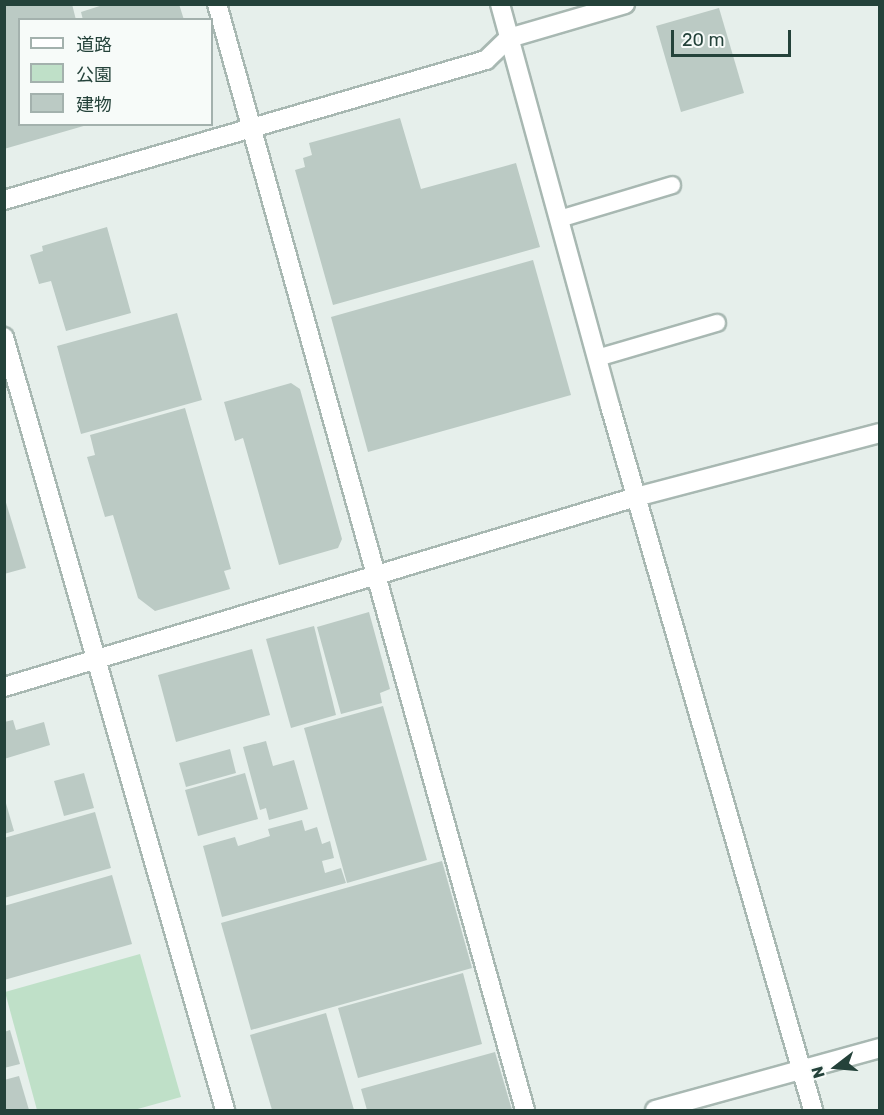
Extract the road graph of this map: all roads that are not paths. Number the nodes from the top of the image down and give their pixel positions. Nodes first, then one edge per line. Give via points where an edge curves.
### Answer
1 (217, 4) edge
2 (500, 4) edge
3 (626, 4) edge
4 (509, 38) junction
5 (253, 128) junction
6 (672, 185) dead end
7 (4, 200) edge
8 (559, 219) junction
9 (717, 323) dead end
10 (4, 337) edge
11 (597, 358) junction
12 (879, 433) edge
13 (636, 496) junction
14 (377, 575) junction
15 (94, 659) junction
16 (4, 687) edge
17 (879, 1048) edge
18 (804, 1069) junction
19 (225, 1110) edge
20 (525, 1110) edge
21 (655, 1110) edge
22 (813, 1110) edge

1 - 5 street
2 - 4 street
3 - 4 street
4 - 5 street via 486,60
4 - 8 street
5 - 7 street
5 - 14 street
6 - 8 lane
8 - 11 street
9 - 11 lane
10 - 15 street
11 - 13 street
12 - 13 street
13 - 14 street
13 - 18 street
14 - 15 street
14 - 20 street
15 - 16 street
15 - 19 street
17 - 18 street
18 - 21 street
18 - 22 street

